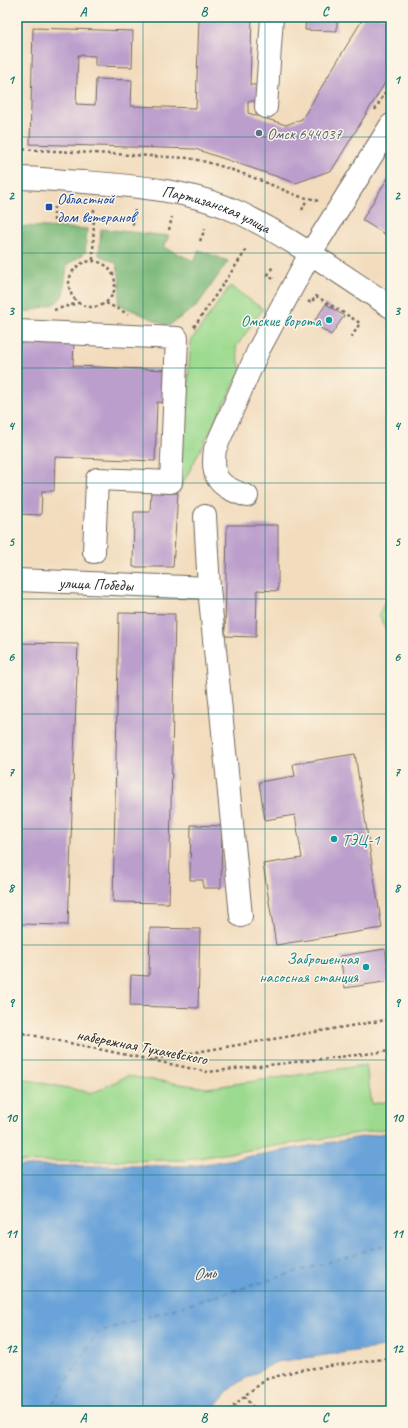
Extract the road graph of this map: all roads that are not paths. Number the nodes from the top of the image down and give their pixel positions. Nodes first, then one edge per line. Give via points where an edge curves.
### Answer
1 (272, 17) edge
2 (266, 107) dead end
3 (389, 133) edge
4 (17, 178) edge
5 (310, 254) junction
6 (391, 307) edge
7 (17, 331) edge
8 (246, 496) dead end
9 (205, 516) dead end
10 (94, 552) dead end
11 (17, 580) edge
12 (209, 588) junction
13 (241, 916) dead end

1 - 2 street
3 - 5 street
4 - 5 street, Партизанская улица via 132,186 208,200 239,213
5 - 6 street, Партизанская улица
5 - 8 street via 259,349 215,449 213,464 217,479 227,489
7 - 10 street via 177,338 171,482 97,479
9 - 12 street
11 - 12 street, улица Победы
12 - 13 street

